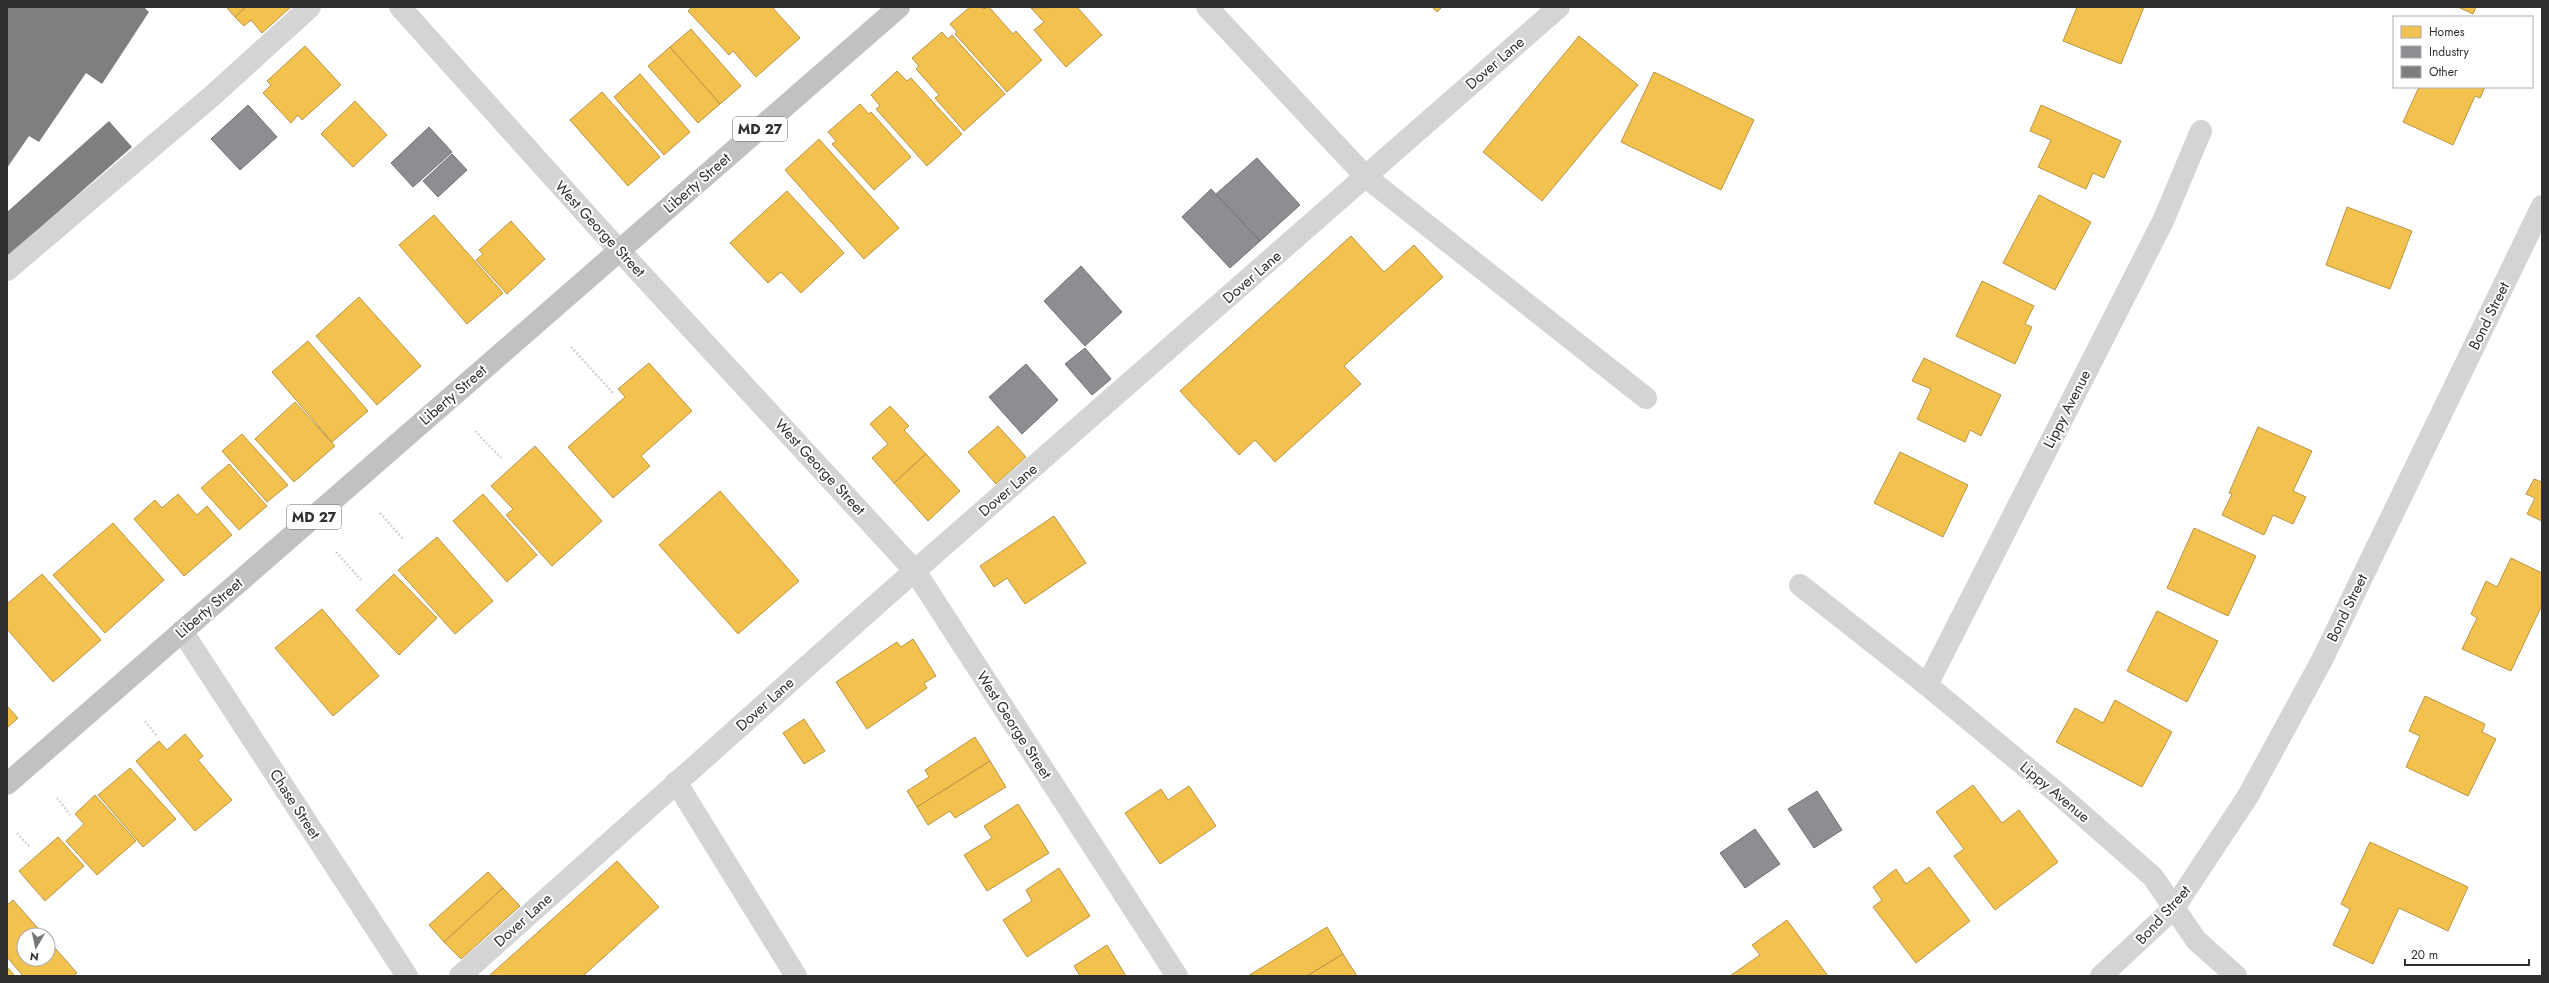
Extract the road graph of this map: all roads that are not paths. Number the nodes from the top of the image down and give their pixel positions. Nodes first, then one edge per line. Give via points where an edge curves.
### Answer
1 (310, 7) edge
2 (400, 7) edge
3 (899, 7) edge
4 (1207, 7) edge
5 (1559, 7) edge
6 (2201, 131) dead end
7 (1366, 177) junction
8 (2542, 206) edge
9 (620, 250) junction
10 (7, 270) edge
11 (1646, 398) dead end
12 (915, 571) junction
13 (1800, 585) dead end
14 (182, 631) junction
15 (1927, 685) junction
16 (676, 782) junction
17 (7, 784) edge
18 (2174, 908) junction
19 (407, 976) edge
20 (460, 976) edge
21 (796, 976) edge
22 (1177, 976) edge
23 (2101, 976) edge
24 (2236, 976) edge

1 - 10 street via 212,96
2 - 9 street, West George Street
3 - 9 highway, Liberty Street / MD 27
4 - 7 street
5 - 7 street, Dover Lane
6 - 15 street, Lippy Avenue via 2163,220
7 - 11 street
7 - 12 street, Dover Lane
8 - 18 street, Bond Street via 2322,660 2248,796
9 - 12 street, West George Street
9 - 14 highway, Liberty Street / MD 27
12 - 16 street, Dover Lane
12 - 22 street, West George Street
13 - 15 street, Lippy Avenue
14 - 17 highway, Liberty Street / MD 27
14 - 19 street, Chase Street
15 - 18 street, Lippy Avenue via 2062,797 2153,877
16 - 20 street, Dover Lane
16 - 21 street
18 - 23 street, Bond Street
18 - 24 street, Lippy Avenue via 2196,940

